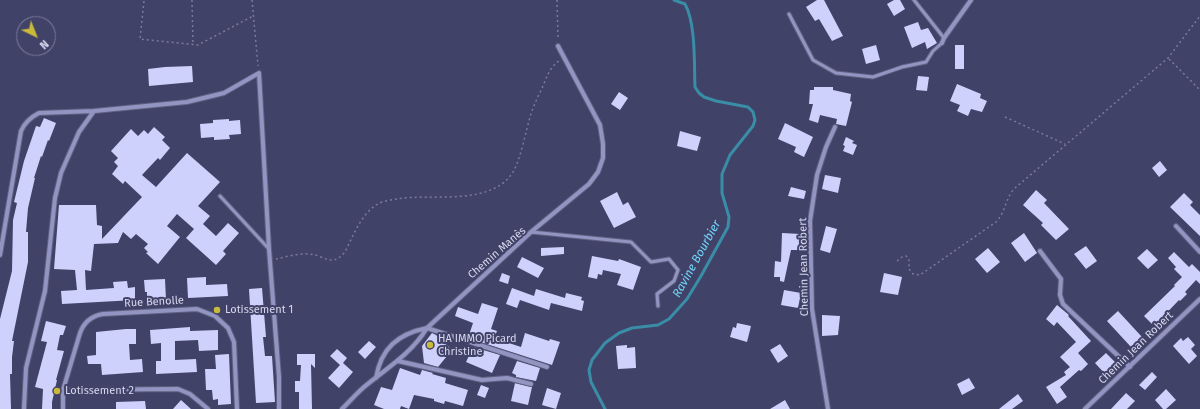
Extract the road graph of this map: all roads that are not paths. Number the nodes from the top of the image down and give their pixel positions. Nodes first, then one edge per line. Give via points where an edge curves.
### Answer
1 (914, 0) edge
2 (971, 0) edge
3 (789, 14) dead end
4 (944, 38) junction
5 (942, 43) joint
6 (558, 46) road end
7 (94, 111) junction
8 (835, 127) dead end
9 (220, 196) dead end
10 (1176, 226) dead end
11 (531, 232) junction
12 (269, 249) junction
13 (1040, 251) dead end
14 (1200, 252) edge
15 (0, 255) edge
16 (1200, 299) edge
17 (658, 306) dead end
18 (426, 328) junction
19 (398, 361) junction
20 (547, 367) dead end
21 (1130, 367) junction
22 (376, 378) junction
23 (531, 384) dead end
24 (63, 390) junction
25 (24, 409) edge
26 (63, 409) edge
27 (208, 409) edge
28 (237, 409) edge
29 (279, 409) edge
30 (342, 409) edge
31 (828, 409) edge
32 (1085, 409) edge

1 - 4 lane
2 - 4 street
3 - 5 lane via 813,60 836,73 873,77 926,62
4 - 5 street
6 - 11 street via 600,125 603,158 598,172 589,184
7 - 12 street via 186,102 224,93 259,73
7 - 15 street via 39,113 24,125
7 - 25 street via 79,132 61,173 55,198 44,291 26,368
8 - 31 street, Chemin Jean Robert via 817,175 810,221 812,309
9 - 12 lane
10 - 14 street
11 - 17 lane, Chemin Manès via 631,242 651,262 669,259 678,270 674,281 657,294
11 - 18 street, Chemin Manès
12 - 29 street
13 - 21 street via 1061,279 1060,295 1063,304
16 - 21 street, Chemin Jean Robert
18 - 19 street, Chemin Manès via 420,339
18 - 20 street
18 - 22 street via 410,332 392,344 378,365
19 - 22 street, Chemin Manès
19 - 23 street via 482,380 507,378
21 - 32 street, Chemin Jean Robert
22 - 30 street, Chemin Manès
24 - 26 street, Rue Benolle
24 - 27 street via 178,389 190,394
24 - 28 street, Rue Benolle via 83,325 94,316 196,309 215,316 228,328 234,342

